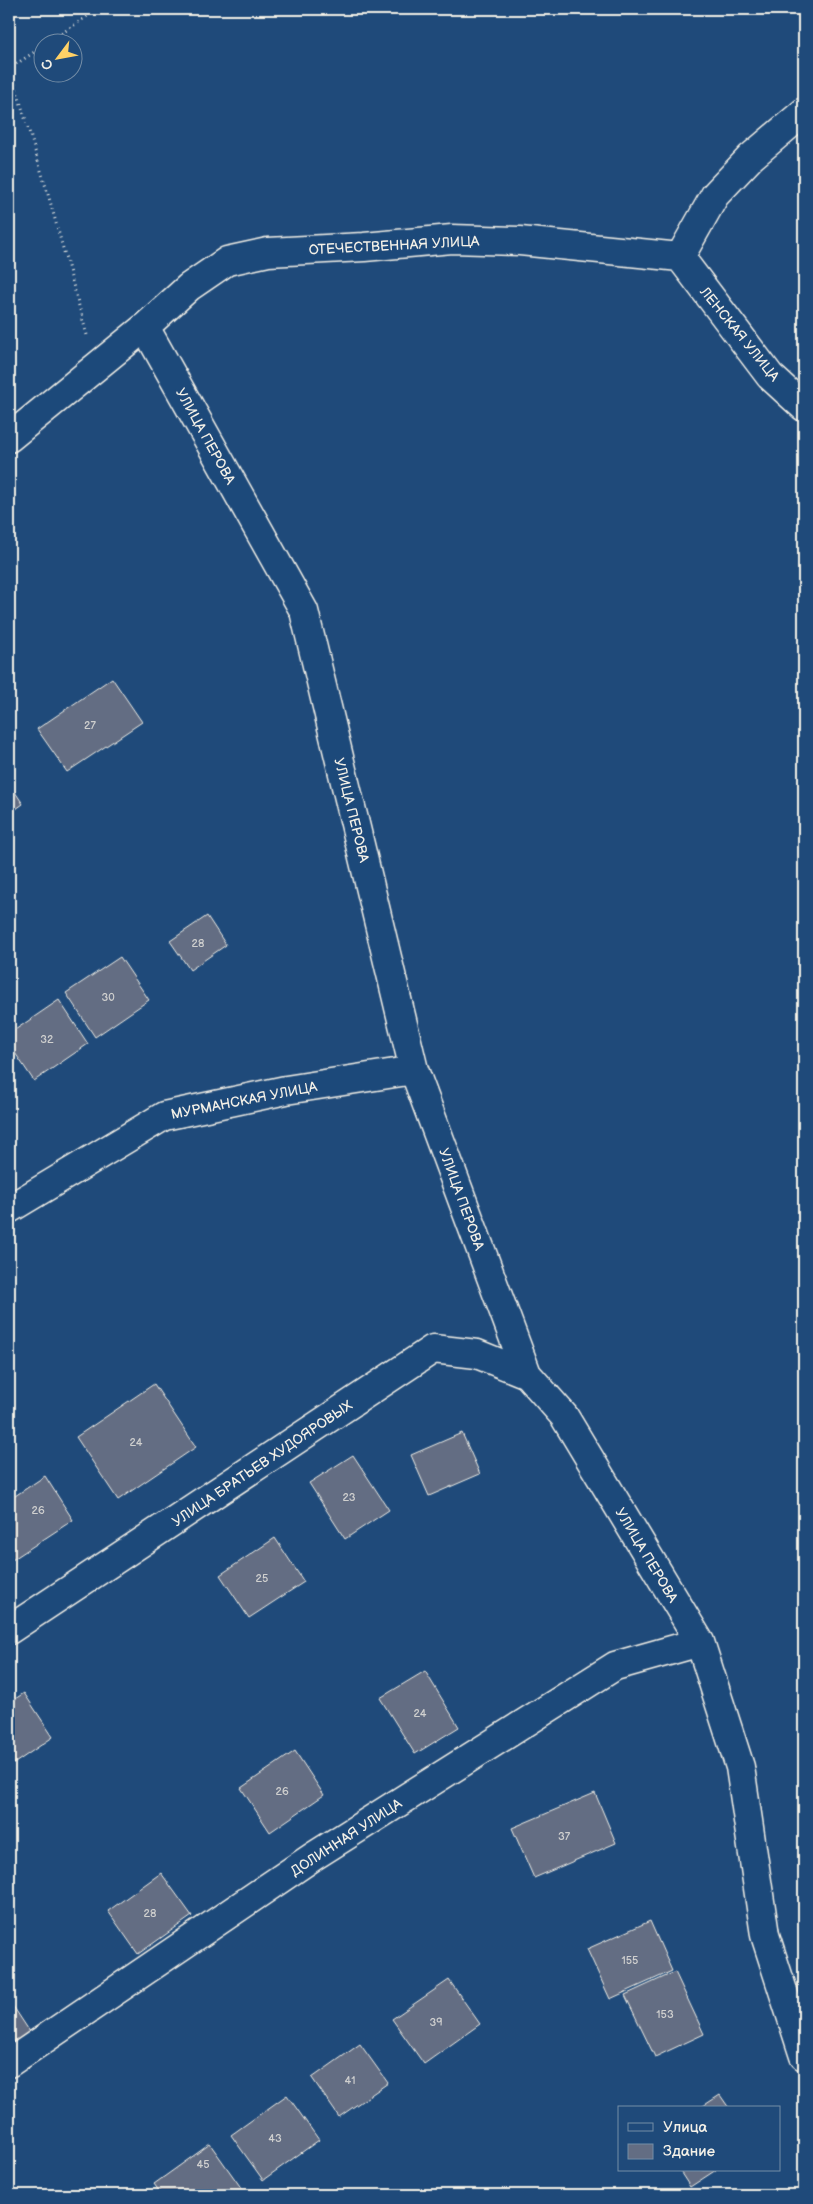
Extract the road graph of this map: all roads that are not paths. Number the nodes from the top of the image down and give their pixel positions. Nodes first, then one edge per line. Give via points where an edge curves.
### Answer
1 (804, 112) edge
2 (680, 257) junction
3 (145, 327) junction
4 (804, 407) edge
5 (9, 438) edge
6 (414, 1070) junction
7 (9, 1209) edge
8 (526, 1374) junction
9 (9, 1630) edge
10 (700, 1642) junction
11 (804, 2056) edge
12 (9, 2063) edge

1 - 2 street via 751,157 716,195
2 - 3 street, ОТЕЧЕСТВЕННАЯ УЛИЦА via 520,240 452,239 268,252 227,261 189,287
2 - 4 street, ЛЕНСКАЯ УЛИЦА via 770,376
3 - 5 street, ОТЕЧЕСТВЕННАЯ УЛИЦА
3 - 6 street, УЛИЦА ПЕРОВА via 304,611
6 - 7 street, МУРМАНСКАЯ УЛИЦА via 286,1090 164,1116
6 - 8 street, УЛИЦА ПЕРОВА
8 - 9 street, УЛИЦА БРАТЬЕВ ХУДОЯРОВЫХ via 477,1354 433,1349
8 - 10 street, УЛИЦА ПЕРОВА via 564,1416
10 - 11 street, УЛИЦА ПЕРОВА via 740,1768 765,1935
10 - 12 street, ДОЛИННАЯ УЛИЦА via 614,1666 314,1856

